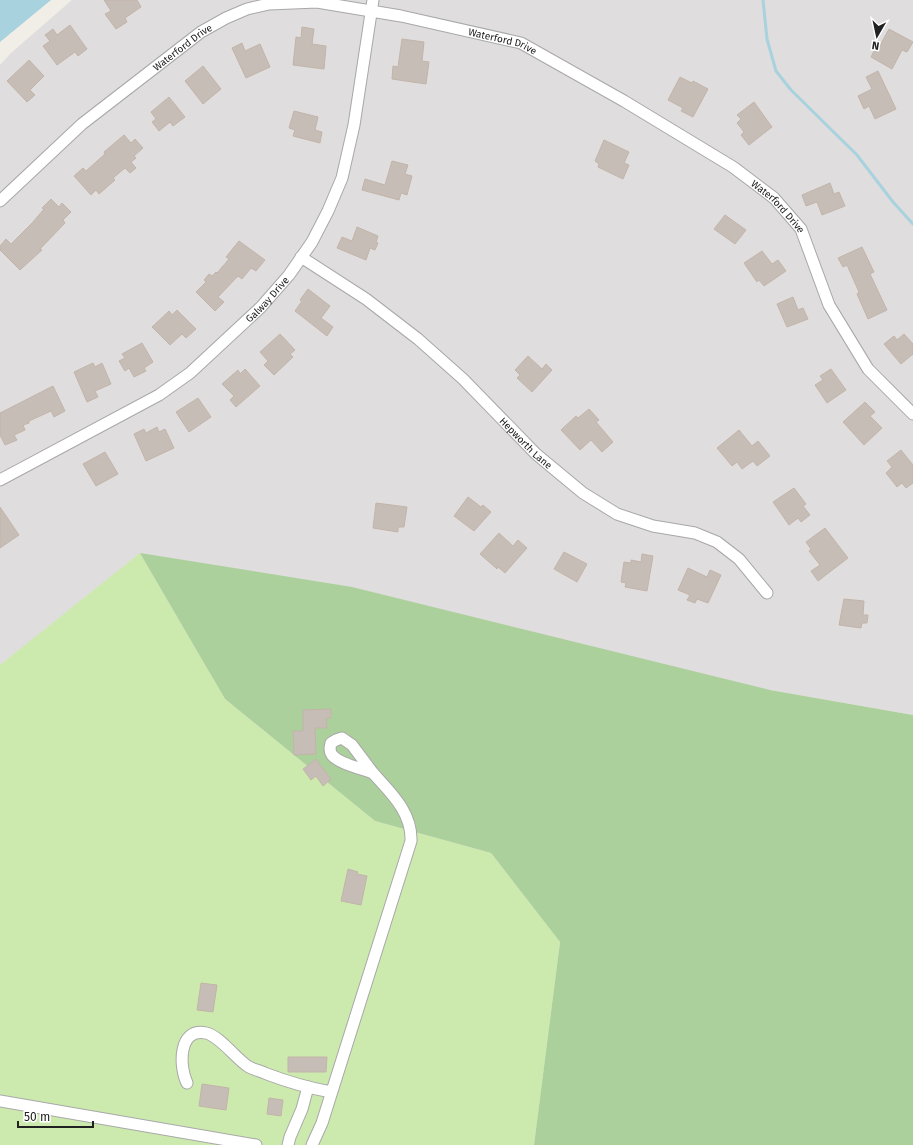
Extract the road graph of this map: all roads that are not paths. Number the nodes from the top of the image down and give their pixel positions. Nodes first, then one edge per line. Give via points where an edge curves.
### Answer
1 (373, 0) edge
2 (371, 12) junction
3 (0, 201) edge
4 (301, 257) junction
5 (913, 414) edge
6 (0, 480) edge
7 (767, 594) dead end
8 (373, 773) dead end
9 (187, 1083) dead end
10 (308, 1087) junction
11 (331, 1092) junction
12 (0, 1101) edge
13 (256, 1145) edge
14 (288, 1145) edge
15 (312, 1145) edge

1 - 2 street, Galway Drive
2 - 3 street, Waterford Drive via 317,2 302,2 269,4 247,9 226,18 201,32 82,124
2 - 4 street, Galway Drive via 354,124 342,178 312,242
2 - 5 street, Waterford Drive via 401,16 521,43 733,167 774,198 801,229 829,305 868,370
4 - 6 street, Galway Drive via 261,307 190,373 159,395
4 - 7 street, Hepworth Lane via 366,299 418,339 463,379 536,454 583,493 617,514 653,526 695,533 717,542 739,559
8 - 11 street via 393,795 407,818 411,841
9 - 10 street via 183,1076 182,1064 187,1040 194,1033 207,1033 249,1066
10 - 11 street
10 - 14 street
11 - 15 street
12 - 13 street

